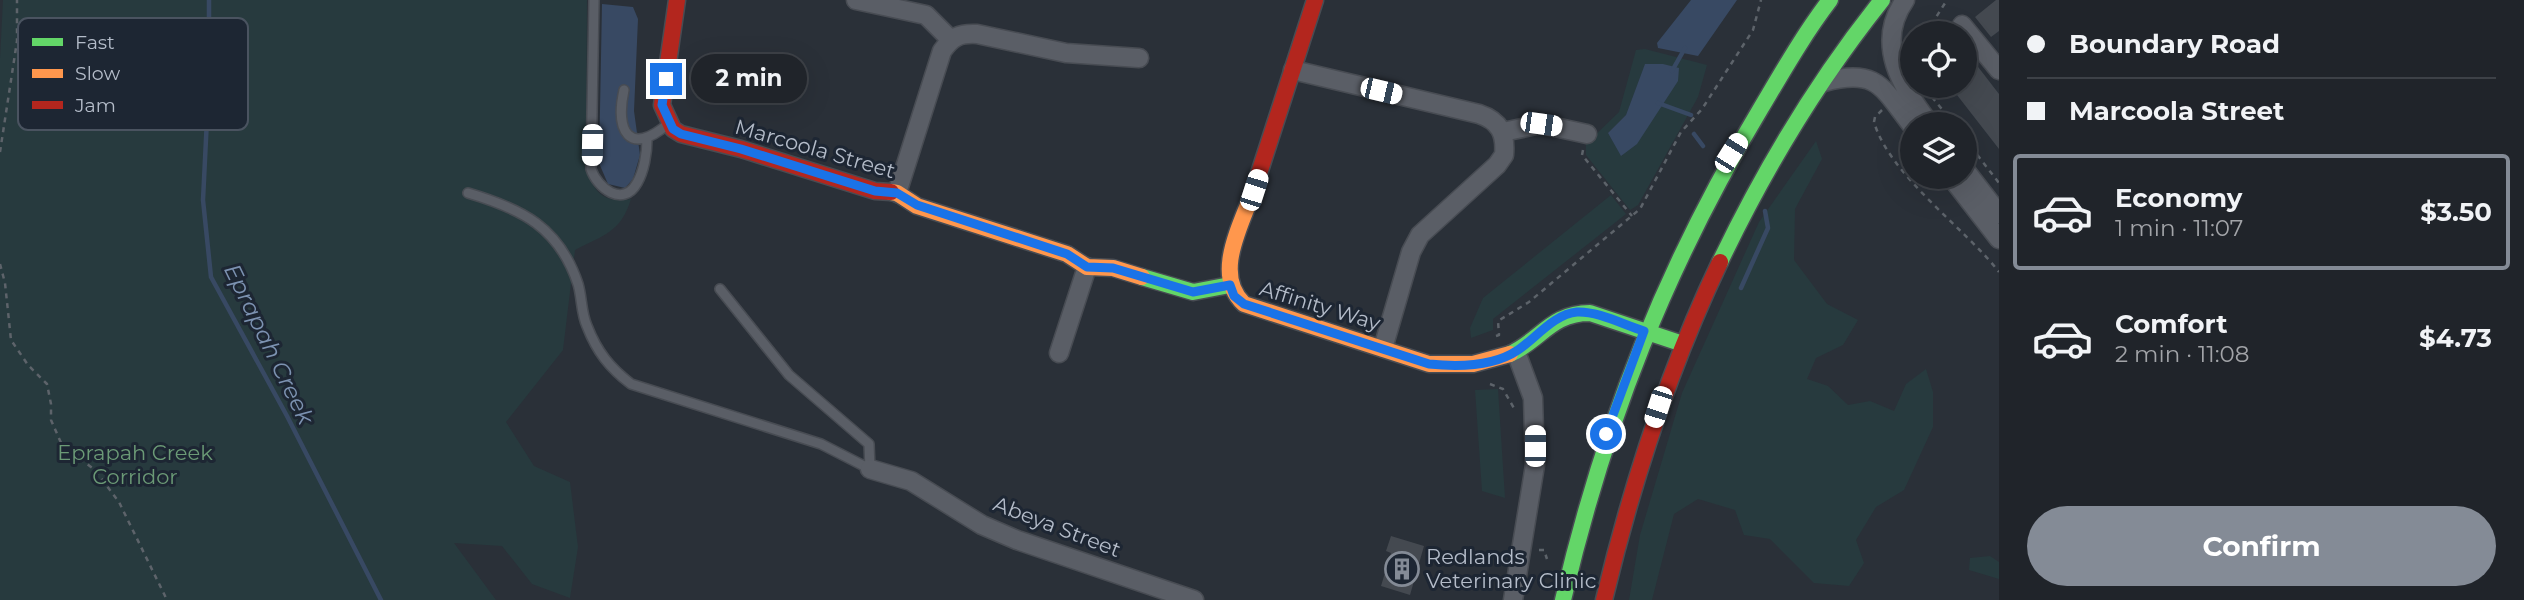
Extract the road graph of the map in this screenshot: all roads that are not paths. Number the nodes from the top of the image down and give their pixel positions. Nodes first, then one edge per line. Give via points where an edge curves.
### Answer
1 (594, 0) edge
2 (677, 0) edge
3 (856, 0) edge
4 (1315, 0) edge
5 (1882, 0) edge
6 (1905, 0) edge
7 (1827, 1) edge
8 (950, 39) junction
9 (1977, 40) edge
10 (1139, 58) dead end
11 (1996, 59) edge
12 (1293, 70) junction
13 (1822, 82) junction
14 (624, 90) dead end
15 (1901, 112) edge
16 (1921, 112) edge
17 (669, 123) junction
18 (1503, 132) junction
19 (1587, 134) road end
20 (647, 139) junction
21 (1977, 186) edge
22 (1960, 189) edge
23 (468, 193) dead end
24 (897, 193) junction
25 (1999, 214) edge
26 (1999, 239) edge
27 (1087, 267) junction
28 (1230, 285) junction
29 (720, 289) dead end
30 (1644, 331) junction
31 (1683, 344) junction
32 (1383, 348) junction
33 (1516, 352) junction
34 (1059, 353) dead end
35 (870, 469) junction
36 (1155, 594) edge
37 (1195, 600) edge
38 (1513, 600) edge
39 (1563, 600) edge
40 (1604, 600) edge

1 - 20 lane via 592,169 599,186 617,194 632,190 648,150
2 - 17 main road via 662,105
3 - 8 street via 926,15
4 - 12 main road, Affinity Way
5 - 13 main road
6 - 16 street via 1895,14 1891,45 1906,93
7 - 30 main road via 1731,153
8 - 10 street via 962,33 977,34 1066,53
8 - 24 street via 942,51
9 - 11 street
12 - 18 street via 1479,114 1496,121
12 - 28 main road, Affinity Way via 1230,262
13 - 15 street via 1865,77 1877,83
13 - 31 main road via 1756,192
14 - 20 lane via 624,130 634,140
17 - 20 lane
17 - 24 main road, Marcoola Street via 681,134 875,191
18 - 19 street via 1541,124
18 - 32 street via 1504,155 1497,165 1420,236 1411,252
21 - 25 street
22 - 26 street
23 - 35 lane via 509,205 534,220 560,247 578,284 592,337 609,367 631,384 821,444
24 - 27 main road, Marcoola Street via 917,205 1067,254
27 - 28 main road, Marcoola Street via 1113,268 1193,292
27 - 34 street
28 - 32 main road, Affinity Way via 1244,304
29 - 35 lane via 789,375 869,444
30 - 31 main road, Affinity Way
30 - 33 main road, Affinity Way via 1575,312 1559,317
30 - 39 main road via 1602,446
31 - 40 main road via 1635,477
32 - 33 main road, Affinity Way via 1429,364 1460,367
33 - 38 street via 1533,398 1535,465
35 - 36 street, Abeya Street via 911,481 982,525
36 - 37 street, Abeya Street

